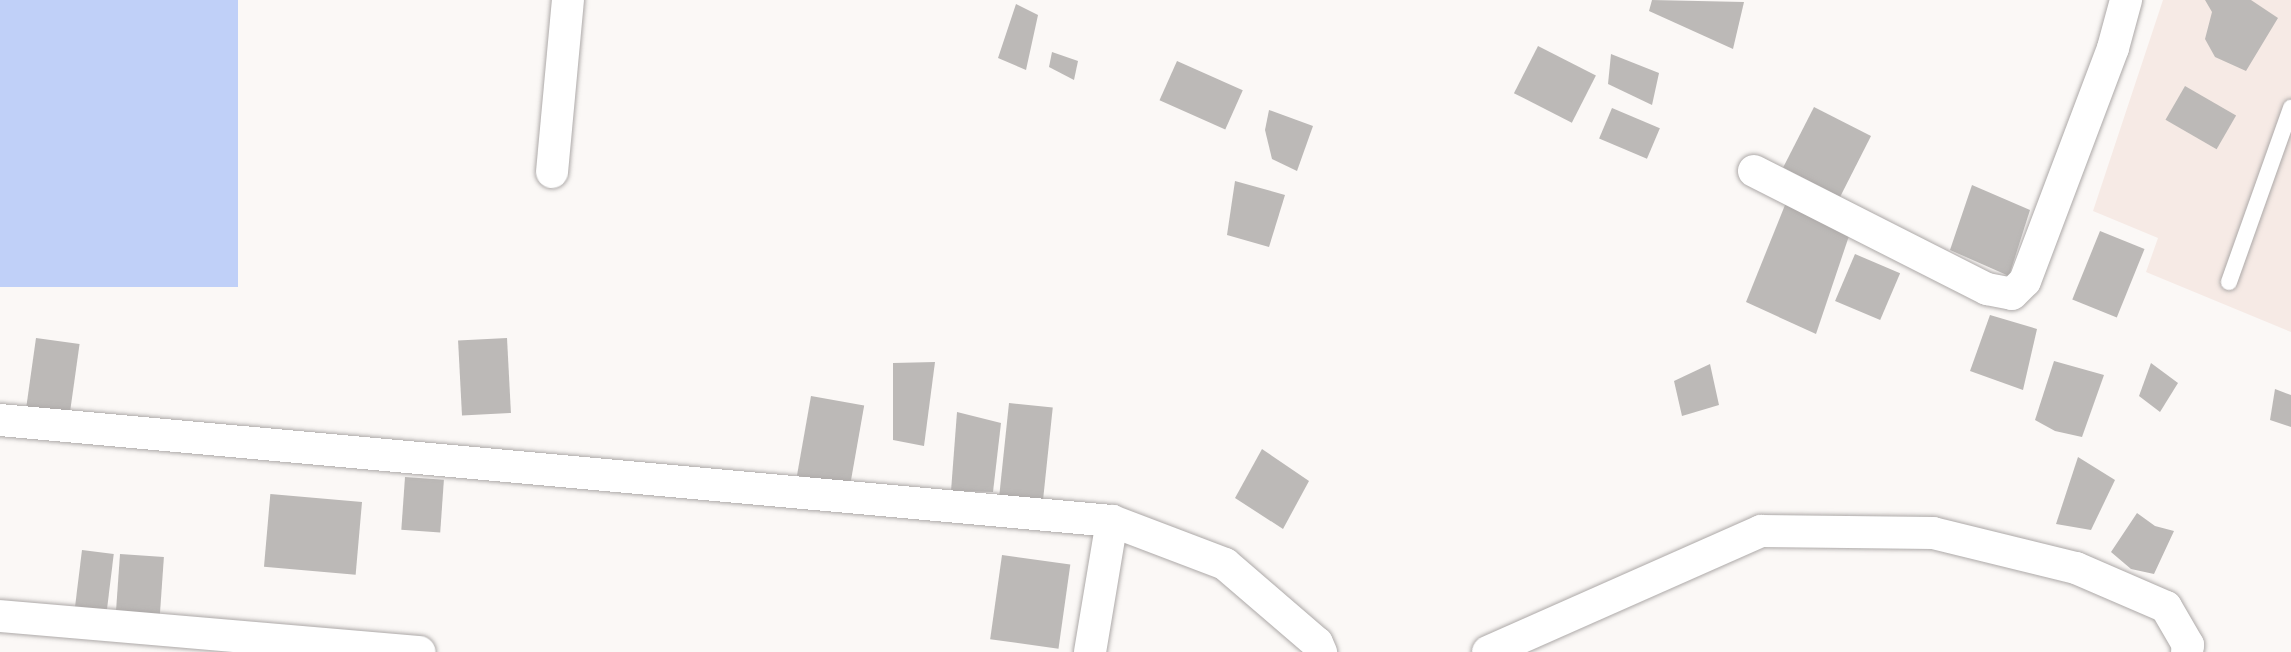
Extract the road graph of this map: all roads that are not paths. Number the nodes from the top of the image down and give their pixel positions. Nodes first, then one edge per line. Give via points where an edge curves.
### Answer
1 (568, 0) edge
2 (2126, 0) edge
3 (2291, 108) edge
4 (1754, 171) dead end
5 (552, 172) dead end
6 (2230, 282) dead end
7 (0, 420) edge
8 (1112, 521) junction
9 (0, 616) edge
10 (419, 652) edge
11 (1090, 652) edge
12 (1321, 652) edge
13 (1488, 652) edge
14 (2188, 652) edge

1 - 5 street
2 - 4 street via 2113,48 2025,281 2012,294 1987,289
3 - 6 lane
7 - 8 street
8 - 11 street
8 - 12 street via 1225,564 1317,643
9 - 10 street
13 - 14 street via 1761,531 1933,533 2076,568 2166,607

